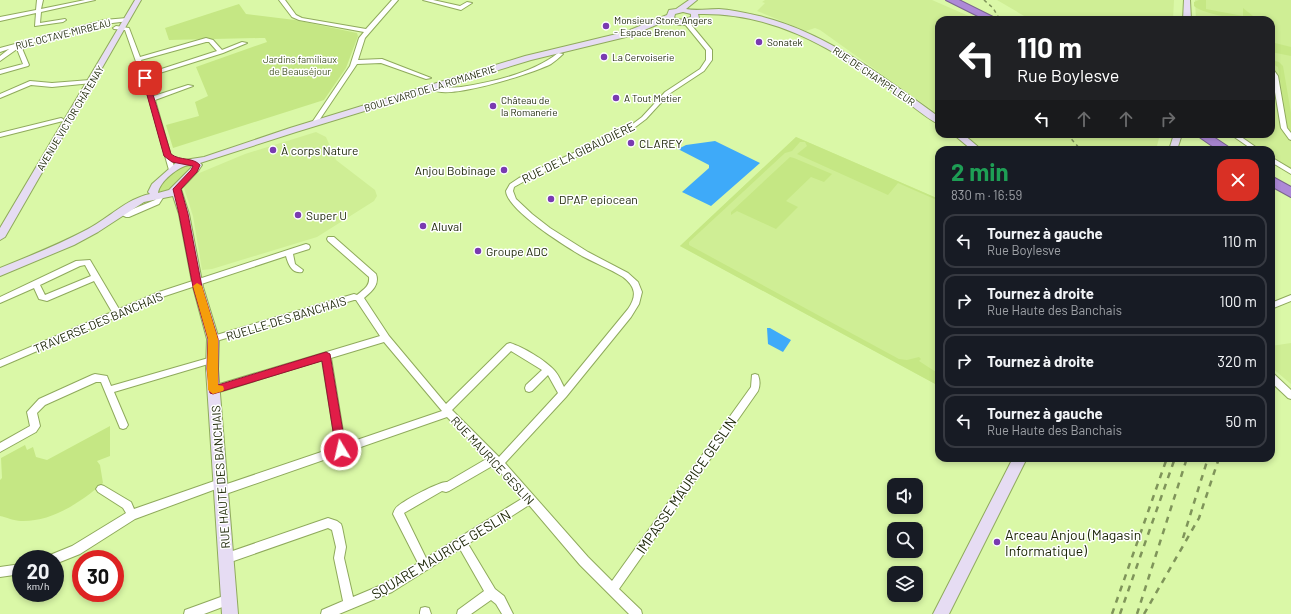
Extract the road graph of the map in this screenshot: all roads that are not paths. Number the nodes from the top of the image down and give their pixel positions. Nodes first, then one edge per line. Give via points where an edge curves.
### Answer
1 (40, 0) edge
2 (92, 0) edge
3 (132, 0) edge
4 (138, 0) edge
5 (282, 0) edge
6 (395, 0) edge
7 (426, 0) edge
8 (695, 0) edge
9 (951, 0) edge
10 (959, 0) edge
11 (1187, 0) edge
12 (469, 3) dead end
13 (679, 10) junction
14 (39, 11) junction
15 (693, 13) junction
16 (985, 16) edge
17 (993, 16) edge
18 (1187, 16) edge
19 (0, 19) edge
20 (672, 19) junction
21 (63, 20) dead end
22 (686, 22) junction
23 (121, 24) junction
24 (368, 31) junction
25 (244, 43) dead end
26 (18, 46) junction
27 (0, 50) edge
28 (221, 52) junction
29 (0, 59) edge
30 (138, 59) junction
31 (355, 62) junction
32 (0, 72) edge
33 (144, 76) junction
34 (1275, 76) edge
35 (428, 78) dead end
36 (86, 83) junction
37 (190, 86) dead end
38 (0, 96) edge
39 (152, 99) junction
40 (74, 105) junction
41 (323, 110) junction
42 (935, 118) edge
43 (329, 119) junction
44 (61, 120) junction
45 (312, 127) junction
46 (0, 134) edge
47 (962, 138) edge
48 (1208, 138) edge
49 (1216, 138) edge
50 (1239, 138) edge
51 (1291, 138) edge
52 (972, 146) edge
53 (1220, 146) edge
54 (1230, 146) edge
55 (1252, 146) edge
56 (168, 156) junction
57 (1275, 162) edge
58 (191, 165) junction
59 (1291, 172) edge
60 (169, 173) junction
61 (1275, 176) edge
62 (1275, 183) edge
63 (1291, 187) edge
64 (176, 189) junction
65 (1291, 193) edge
66 (160, 195) junction
67 (180, 201) junction
68 (126, 215) dead end
69 (0, 223) edge
70 (0, 236) edge
71 (331, 239) dead end
72 (306, 247) dead end
73 (53, 249) junction
74 (289, 253) junction
75 (0, 265) edge
76 (298, 270) dead end
77 (0, 272) edge
78 (96, 278) junction
79 (196, 282) junction
80 (36, 284) junction
81 (359, 298) junction
82 (1291, 298) edge
83 (0, 300) edge
84 (1275, 304) edge
85 (117, 313) junction
86 (386, 338) junction
87 (213, 339) junction
88 (326, 356) junction
89 (212, 360) junction
90 (0, 364) edge
91 (548, 369) junction
92 (755, 378) dead end
93 (1275, 381) edge
94 (529, 388) dead end
95 (109, 390) junction
96 (213, 390) junction
97 (563, 394) junction
98 (1291, 395) edge
99 (447, 411) junction
100 (123, 425) dead end
101 (0, 448) edge
102 (341, 450) junction
103 (497, 461) junction
104 (1018, 462) edge
105 (220, 487) junction
106 (101, 489) dead end
107 (531, 499) junction
108 (132, 515) junction
109 (462, 543) junction
110 (64, 555) edge
111 (226, 559) junction
112 (425, 566) junction
113 (12, 570) edge
114 (0, 572) edge
115 (612, 590) junction
116 (491, 593) junction
117 (229, 599) junction
118 (349, 605) junction
119 (189, 614) edge
120 (230, 614) edge
121 (326, 614) edge
122 (462, 614) edge
123 (508, 614) edge
124 (638, 614) edge
125 (941, 614) edge

1 - 14 street
2 - 14 street
3 - 23 street, AVENUE VICTOR CHÂTENAY
4 - 23 street, AVENUE VICTOR CHÂTENAY
5 - 24 street via 298,18
6 - 24 street
7 - 12 street via 461,8
8 - 13 street
8 - 15 street via 689,5
9 - 16 highway
10 - 17 highway
11 - 18 street
13 - 15 street
13 - 20 street via 672,12
14 - 19 street
14 - 21 street via 37,25
15 - 22 street via 694,20
15 - 42 street, RUE DE CHAMPFLEUR via 738,14 783,26 834,48
20 - 22 street
20 - 43 street, BOULEVARD DE LA ROMANERIE via 627,34 528,58
20 - 45 street, BOULEVARD DE LA ROMANERIE via 616,41 528,61
22 - 97 street, RUE DE LA GIBAUDIÈRE via 709,50 709,60 702,70 668,92 644,118 628,130 521,180 509,190 513,201 549,231 586,255 625,275 632,280 637,289 638,298 632,309
23 - 26 street, RUE OCTAVE MIRBEAU via 104,22
23 - 30 street via 127,29
23 - 36 street, AVENUE VICTOR CHÂTENAY
24 - 31 street via 359,45
25 - 28 street
26 - 27 street, RUE OCTAVE MIRBEAU
26 - 29 street
26 - 32 street via 26,65
28 - 30 street via 211,41 206,40
28 - 33 street
30 - 33 street
31 - 35 street via 382,60
31 - 41 street
33 - 39 street
34 - 51 street via 1284,128
36 - 38 street via 30,83
36 - 40 street, AVENUE VICTOR CHÂTENAY
37 - 39 street
39 - 56 street
40 - 44 street, AVENUE VICTOR CHÂTENAY
40 - 70 street, AVENUE VICTOR CHÂTENAY
41 - 43 street
41 - 45 street
43 - 45 street, BOULEVARD DE LA ROMANERIE
44 - 46 street
44 - 69 street, AVENUE VICTOR CHÂTENAY
45 - 58 street, BOULEVARD DE LA ROMANERIE via 218,160
47 - 52 street
48 - 53 highway
49 - 54 highway
50 - 55 street
56 - 58 street
56 - 60 street
57 - 59 street
58 - 60 street, BOULEVARD DE LA ROMANERIE via 178,165
58 - 64 street
60 - 66 street via 153,188 153,192
60 - 73 street
61 - 63 highway
62 - 65 highway
64 - 66 street
64 - 67 street, RUE HAUTE DES BANCHAIS
66 - 67 street
66 - 68 street via 157,202
66 - 73 street via 141,198 94,230
67 - 79 street, RUE HAUTE DES BANCHAIS
71 - 81 street via 373,276 372,286
72 - 74 street, TRAVERSE DES BANCHAIS
73 - 75 street
73 - 77 street
74 - 76 street via 292,265
74 - 79 street, TRAVERSE DES BANCHAIS
78 - 80 street via 48,298 42,297
78 - 80 street via 90,264 85,262
78 - 85 street
79 - 85 street, TRAVERSE DES BANCHAIS
79 - 87 street, RUE HAUTE DES BANCHAIS
80 - 83 street
81 - 86 street, RUE MAURICE GESLIN
81 - 87 street, RUELLE DES BANCHAIS via 354,297
82 - 84 street
85 - 90 street, TRAVERSE DES BANCHAIS
86 - 88 street
86 - 99 street, RUE MAURICE GESLIN
87 - 89 street, RUE HAUTE DES BANCHAIS
88 - 96 street
88 - 102 street
89 - 95 street
89 - 96 street, RUE HAUTE DES BANCHAIS
91 - 94 street
91 - 97 street via 557,380
91 - 99 street via 512,346 508,347
92 - 115 street, IMPASSE MAURICE GESLIN via 755,388
93 - 98 street
95 - 100 street
95 - 101 street via 104,379 98,377 42,402 32,412 35,426 33,429
96 - 105 street, RUE HAUTE DES BANCHAIS
97 - 103 street, RUE DE LA GIBAUDIÈRE
99 - 102 street
99 - 103 street, RUE MAURICE GESLIN
102 - 105 street
103 - 107 street, RUE MAURICE GESLIN
103 - 112 street, RUE DE LA GIBAUDIÈRE via 446,488 440,487 400,510 398,514
104 - 125 street
105 - 108 street
105 - 111 street, RUE HAUTE DES BANCHAIS
106 - 108 street via 127,505
107 - 109 street, SQUARE MAURICE GESLIN
107 - 115 street, RUE MAURICE GESLIN
108 - 110 street
109 - 112 street, SQUARE MAURICE GESLIN
109 - 116 street
111 - 117 street, RUE HAUTE DES BANCHAIS
111 - 118 street via 328,523 333,524 337,527 341,546 339,558
112 - 118 street, SQUARE MAURICE GESLIN via 388,588
113 - 114 street
115 - 124 street, RUE MAURICE GESLIN
116 - 122 street
116 - 123 street via 500,600
117 - 119 street
117 - 120 street, RUE HAUTE DES BANCHAIS
118 - 121 street, SQUARE MAURICE GESLIN

